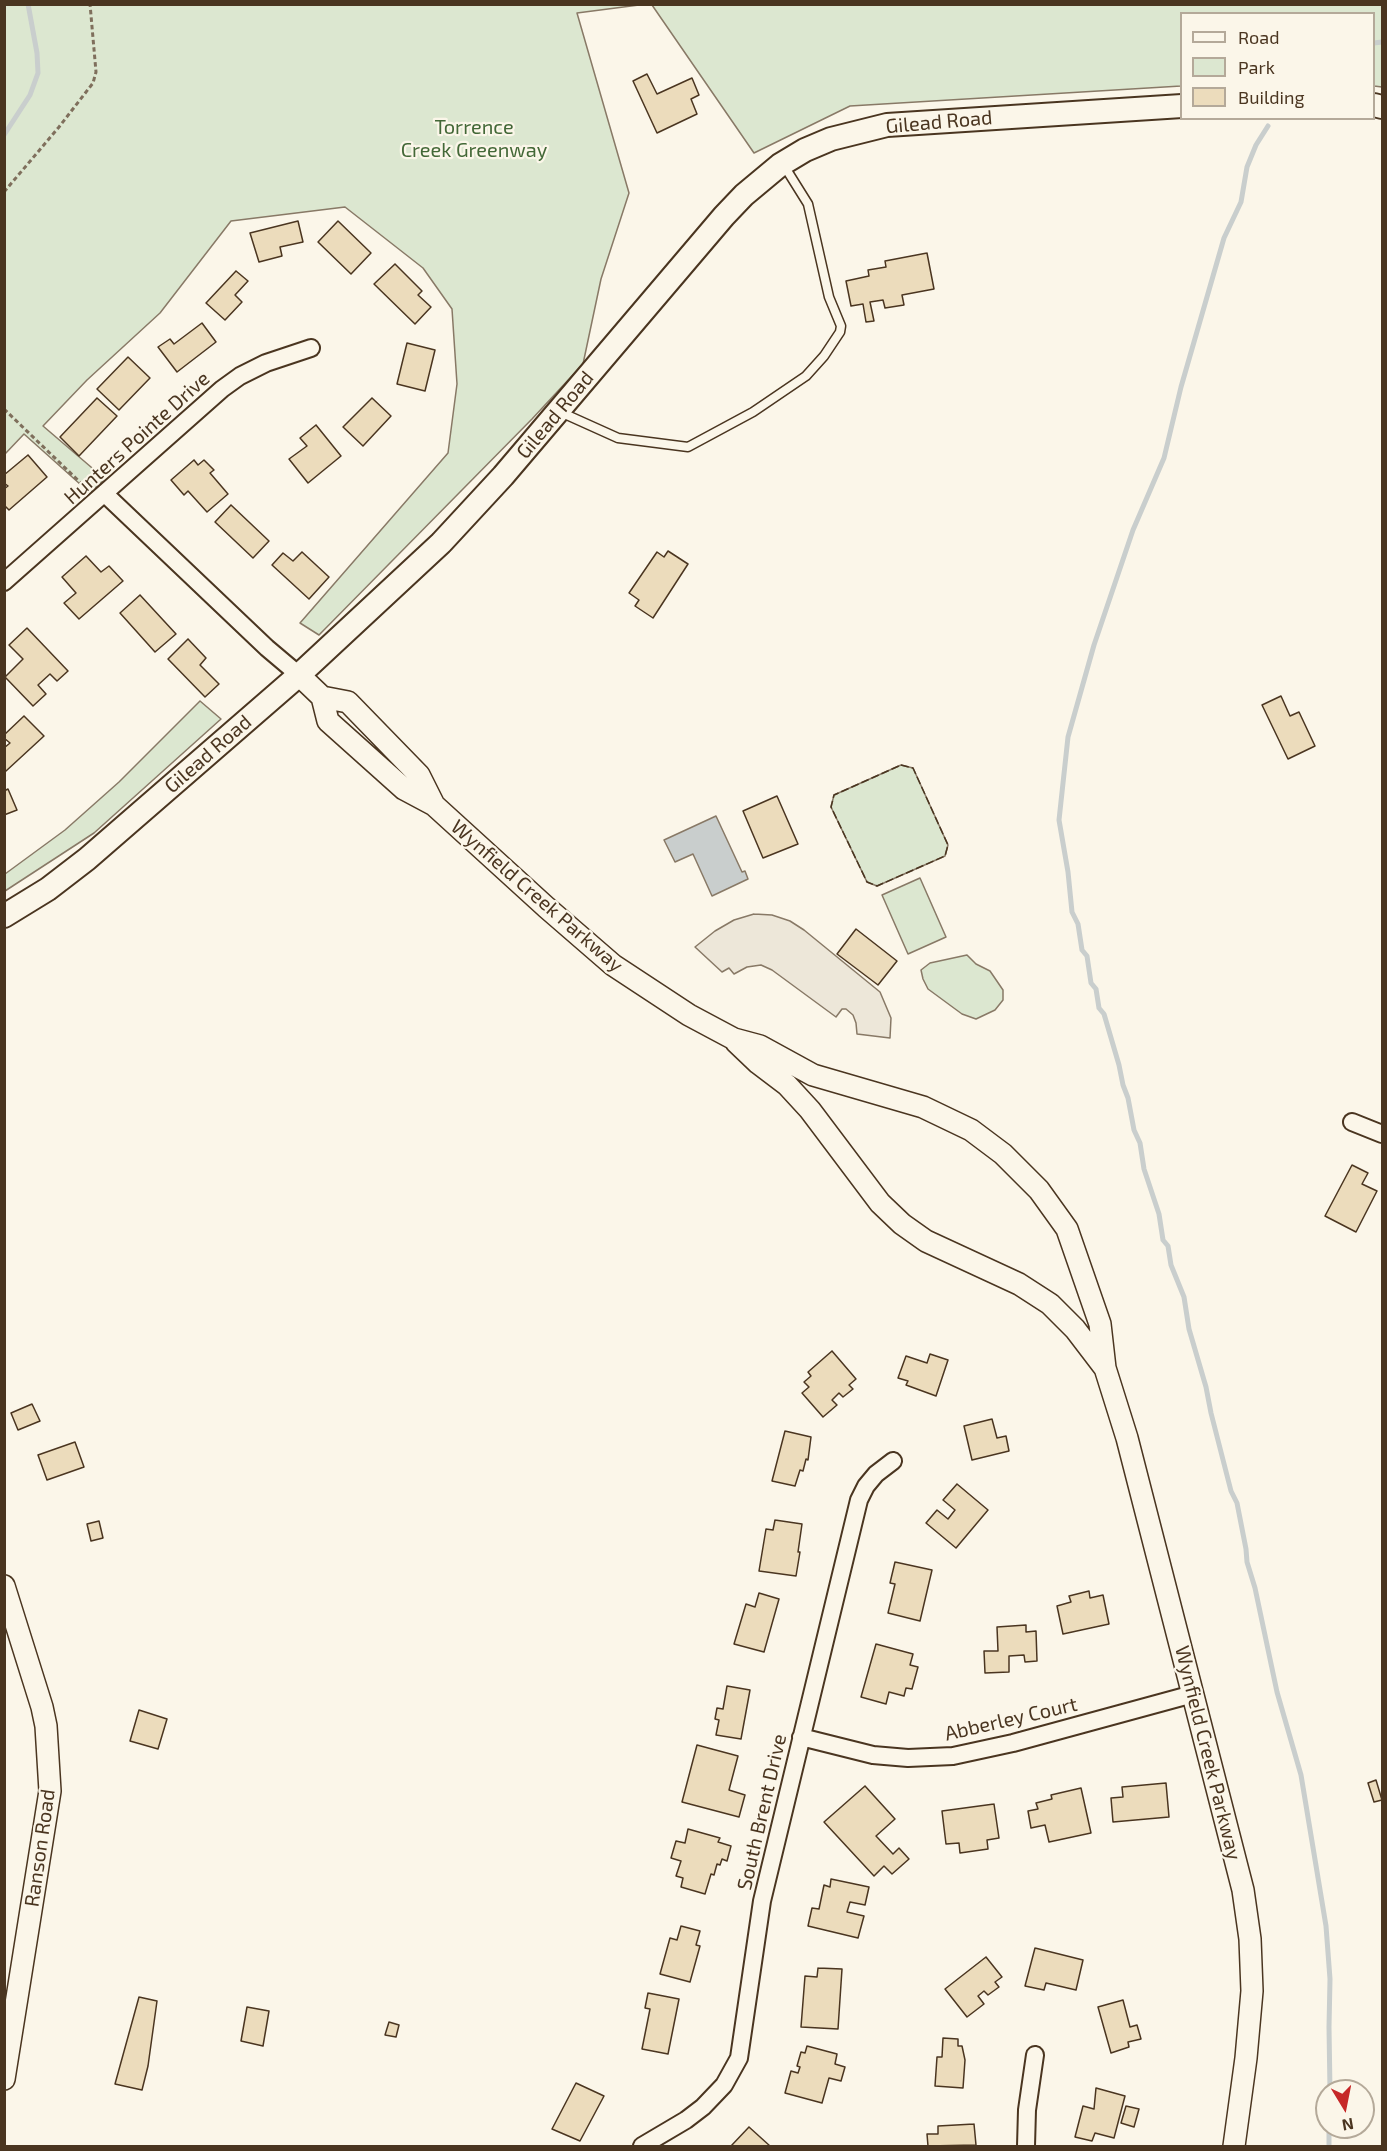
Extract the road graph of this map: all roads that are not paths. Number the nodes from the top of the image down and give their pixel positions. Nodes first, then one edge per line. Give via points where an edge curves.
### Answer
1 (1180, 106) edge
2 (783, 163) junction
3 (311, 348) dead end
4 (558, 411) junction
5 (99, 494) junction
6 (4, 582) edge
7 (299, 675) junction
8 (4, 916) edge
9 (734, 1039) junction
10 (1352, 1122) dead end
11 (1383, 1134) edge
12 (1105, 1368) junction
13 (893, 1461) dead end
14 (4, 1586) edge
15 (1193, 1694) junction
16 (801, 1737) junction
17 (1035, 2055) dead end
18 (4, 2079) edge
19 (642, 2146) edge
20 (1026, 2146) edge
21 (1234, 2146) edge

1 - 2 main road, Gilead Road via 888,125 831,139
2 - 4 main road, Gilead Road via 724,216
2 - 4 lane via 808,204 829,297 841,326 830,347 806,376 753,412 688,447 618,438
3 - 5 street, Hunters Pointe Drive via 240,376
4 - 7 main road, Gilead Road via 441,543
5 - 6 street, Hunters Pointe Drive
5 - 7 street, Wynfield Creek Parkway
7 - 8 main road, Gilead Road via 87,859
7 - 9 street, Wynfield Creek Parkway via 322,697 328,721 404,789 434,805 613,965 689,1015
9 - 12 street, Wynfield Creek Parkway via 788,1085 880,1203 902,1224 926,1241 1019,1284 1050,1304
9 - 12 street, Wynfield Creek Parkway via 760,1046 813,1075 923,1107 971,1130 1004,1154 1039,1190 1067,1229 1100,1324
10 - 11 street
12 - 15 street, Wynfield Creek Parkway
13 - 16 street, South Brent Drive via 871,1480 859,1500
14 - 18 street, Ranson Road via 42,1707 50,1791
15 - 16 street, Abberley Court via 953,1756 873,1755
15 - 21 street, Wynfield Creek Parkway via 1243,1890 1250,1939 1252,1991
16 - 19 street, South Brent Drive via 762,1901 735,2068 703,2107
17 - 20 street

